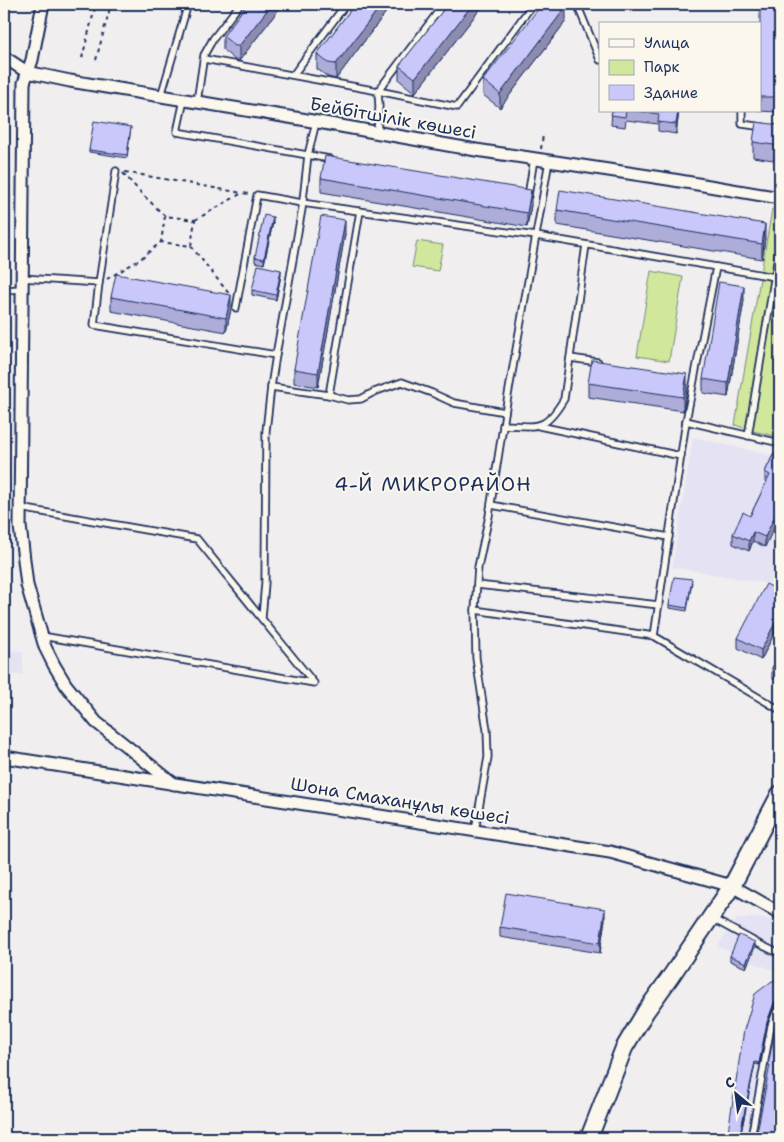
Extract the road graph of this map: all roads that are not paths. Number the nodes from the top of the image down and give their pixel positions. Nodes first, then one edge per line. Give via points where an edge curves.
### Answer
1 (43, 4) edge
2 (188, 4) edge
3 (240, 4) edge
4 (346, 4) edge
5 (444, 4) edge
6 (533, 4) edge
7 (577, 4) edge
8 (4, 57) edge
9 (599, 58) edge
10 (204, 59) junction
11 (27, 72) junction
12 (292, 75) junction
13 (378, 91) junction
14 (161, 96) junction
15 (184, 100) junction
16 (197, 102) junction
17 (742, 112) edge
18 (316, 122) junction
19 (771, 128) edge
20 (377, 133) junction
21 (308, 155) junction
22 (534, 159) junction
23 (337, 160) edge
24 (549, 161) junction
25 (116, 171) dead end
26 (518, 194) edge
27 (780, 198) edge
28 (302, 203) junction
29 (360, 211) junction
30 (536, 236) junction
31 (780, 244) edge
32 (586, 245) junction
33 (716, 267) junction
34 (775, 277) junction
35 (22, 284) junction
36 (99, 284) junction
37 (4, 290) edge
38 (236, 308) road end
39 (276, 356) junction
40 (570, 358) junction
41 (608, 364) edge
42 (684, 377) edge
43 (694, 378) junction
44 (271, 387) junction
45 (329, 396) junction
46 (505, 412) junction
47 (686, 421) junction
48 (503, 425) junction
49 (539, 426) junction
50 (748, 436) junction
51 (780, 444) edge
52 (681, 456) junction
53 (491, 505) junction
54 (20, 508) junction
55 (669, 537) junction
56 (477, 585) junction
57 (659, 605) junction
58 (475, 610) junction
59 (262, 618) junction
60 (42, 636) junction
61 (654, 636) junction
62 (780, 710) edge
63 (4, 757) edge
64 (174, 784) junction
65 (780, 794) edge
66 (475, 831) junction
67 (732, 886) junction
68 (780, 913) edge
69 (711, 918) junction
70 (780, 954) edge
71 (780, 1006) edge
72 (590, 1138) edge
73 (751, 1138) edge

1 - 11 street
2 - 14 lane
3 - 10 lane via 213,39
4 - 12 lane
5 - 13 lane
6 - 13 lane via 457,107
7 - 9 lane
8 - 11 street, Бейбітшілік көшесі
10 - 12 lane
10 - 16 lane
11 - 14 street, Бейбітшілік көшесі
11 - 35 street via 24,82
12 - 13 lane
13 - 20 lane
14 - 15 street, Бейбітшілік көшесі
15 - 16 street, Бейбітшілік көшесі
15 - 21 lane via 177,132
16 - 18 street, Бейбітшілік көшесі
17 - 19 lane via 742,124
18 - 20 street, Бейбітшілік көшесі
18 - 21 lane
20 - 22 street, Бейбітшілік көшесі
21 - 23 lane
21 - 28 lane
22 - 24 street, Бейбітшілік көшесі
22 - 26 lane via 528,196
24 - 27 street, Бейбітшілік көшесі
24 - 30 lane
25 - 36 lane
28 - 29 lane
28 - 38 lane via 257,195
28 - 39 lane
29 - 30 lane
29 - 45 lane
30 - 32 lane
30 - 46 lane
31 - 34 lane
32 - 33 lane
32 - 40 lane
33 - 34 lane
33 - 43 lane
34 - 50 lane
35 - 36 lane
35 - 37 lane
35 - 54 street
36 - 39 lane via 94,325
39 - 44 lane
40 - 41 lane
40 - 49 lane via 564,399 549,421
42 - 43 lane
43 - 47 lane
44 - 45 lane
44 - 59 lane via 266,431
45 - 46 lane via 361,399 402,382 454,403
46 - 48 lane
47 - 50 lane
47 - 52 lane
48 - 49 lane
48 - 53 lane
49 - 52 lane
50 - 51 lane
52 - 55 lane
53 - 55 lane
53 - 56 lane
54 - 59 lane via 197,539
54 - 60 street via 27,585
55 - 57 lane
56 - 57 lane
56 - 58 lane
57 - 61 lane
58 - 61 lane
58 - 66 lane via 476,658 488,757
59 - 60 lane via 314,683
60 - 64 street via 66,685 96,722
61 - 62 lane
63 - 64 street, Шона Смаханұлы көшесі
64 - 66 street, Шона Смаханұлы көшесі
65 - 67 main road
66 - 67 street, Шона Смаханұлы көшесі via 610,852
67 - 68 street, Шона Смаханұлы көшесі
67 - 69 main road
69 - 70 lane
69 - 72 main road via 624,1048
71 - 73 lane via 771,1026

